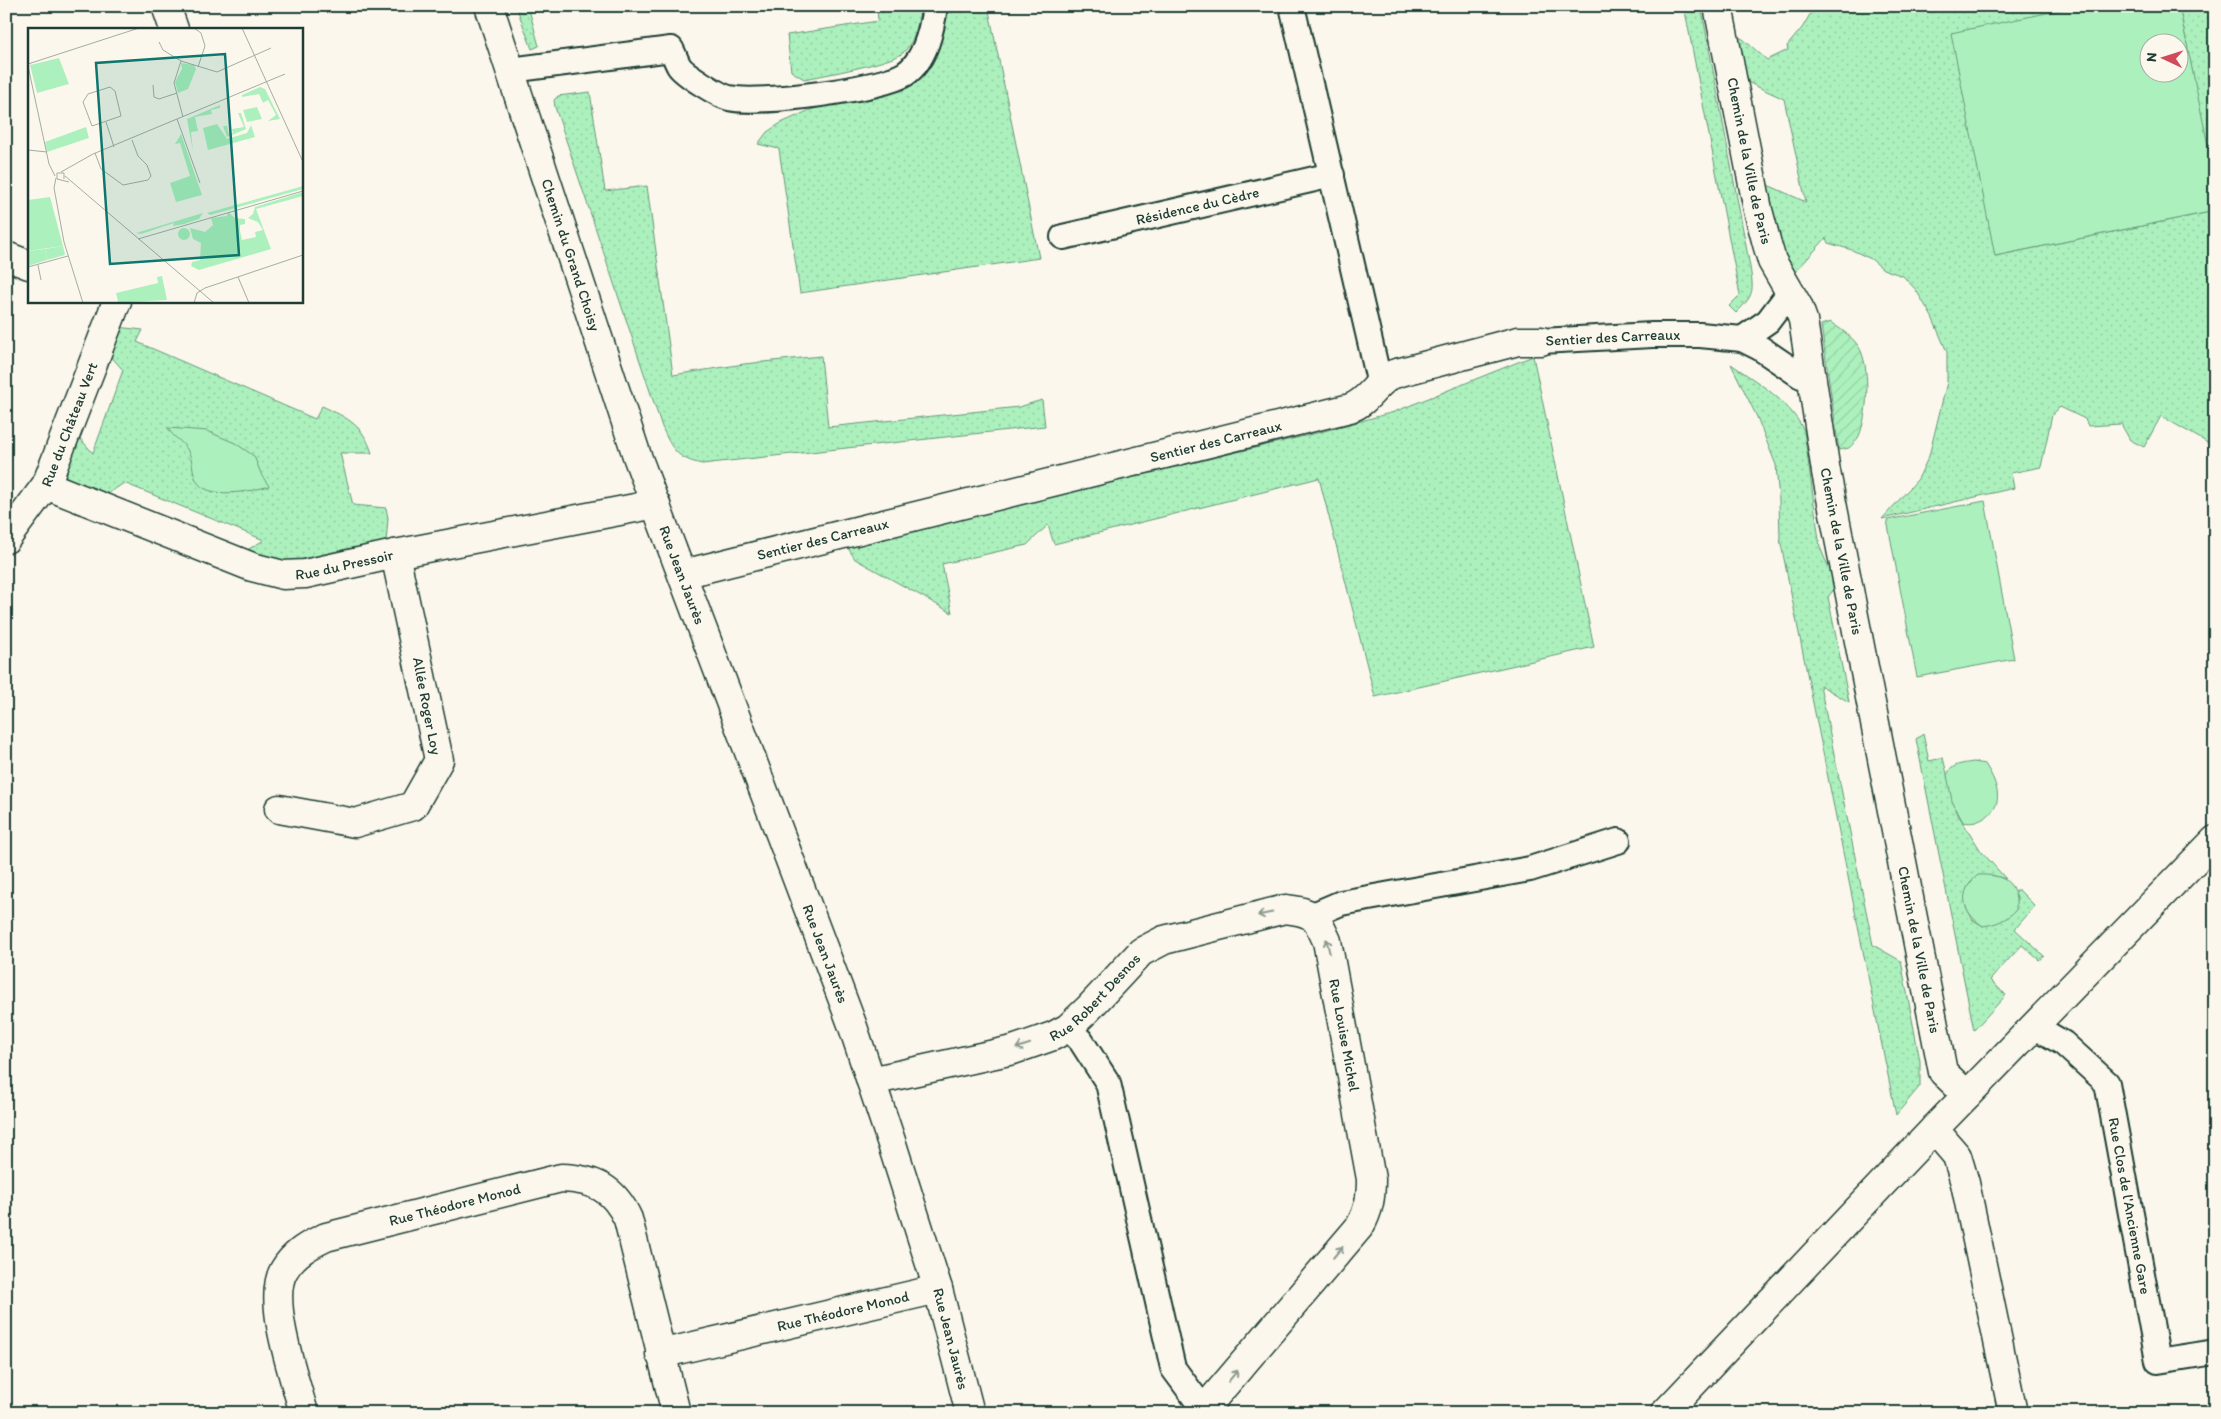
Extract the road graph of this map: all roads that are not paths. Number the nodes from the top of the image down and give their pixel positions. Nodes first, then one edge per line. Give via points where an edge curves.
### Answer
1 (166, 6) edge
2 (489, 6) edge
3 (935, 6) edge
4 (1292, 6) edge
5 (1718, 6) edge
6 (174, 28) edge
7 (511, 70) junction
8 (1332, 175) junction
9 (1062, 237) dead end
10 (6, 256) edge
11 (28, 265) edge
12 (1790, 292) junction
13 (117, 302) edge
14 (1742, 339) junction
15 (1541, 341) joint
16 (1812, 375) junction
17 (1387, 380) junction
18 (46, 485) junction
19 (656, 504) junction
20 (6, 539) edge
21 (395, 554) junction
22 (682, 574) junction
23 (279, 809) dead end
24 (2215, 840) edge
25 (1618, 841) dead end
26 (1313, 915) junction
27 (2034, 1026) junction
28 (1068, 1028) junction
29 (871, 1081) junction
30 (1967, 1095) junction
31 (1934, 1129) junction
32 (938, 1289) junction
33 (2215, 1352) edge
34 (660, 1354) junction
35 (1202, 1411) edge
36 (304, 1413) edge
37 (676, 1413) edge
38 (970, 1413) edge
39 (1665, 1413) edge
40 (2013, 1413) edge

1 - 6 street
2 - 7 street, Chemin du Grand Choisy
3 - 7 lane via 926,44 906,73 824,94 770,100 729,98 679,67 671,48
4 - 8 lane
5 - 12 street, Chemin de la Ville de Paris via 1758,210 1772,261
7 - 19 street, Chemin du Grand Choisy via 637,456
8 - 9 lane, Résidence du Cèdre
8 - 17 lane via 1378,376
10 - 11 street
12 - 14 lane via 1768,321
12 - 16 street, Chemin de la Ville de Paris via 1803,320
13 - 18 street, Rue du Château Vert
14 - 15 lane, Sentier des Carreaux via 1652,335
14 - 16 lane via 1801,376
15 - 17 street, Sentier des Carreaux via 1518,341
16 - 30 street, Chemin de la Ville de Paris via 1826,472 1943,1072
17 - 22 street, Sentier des Carreaux via 1359,405 1350,408
18 - 20 street, Rue du Château Vert
18 - 21 street, Rue du Pressoir via 252,567 283,575 305,574
19 - 21 street, Rue du Pressoir
19 - 22 street, Rue Jean Jaurès
21 - 23 street, Allée Roger Loy via 439,760 413,806 355,823
22 - 29 street, Rue Jean Jaurès
24 - 27 street
25 - 26 lane via 1530,869 1341,903
26 -> 28 street, Rue Robert Desnos via 1285,909 1164,940 1141,952
35 -> 26 street, Rue Louise Michel via 1360,1226 1371,1198 1371,1179 1327,941
27 - 30 street
27 - 33 lane, Rue Clos de l'Ancienne Gare via 2063,1043 2106,1083 2158,1361
28 -> 29 street, Rue Robert Desnos via 1013,1050
28 - 35 lane via 1081,1041 1108,1083 1173,1368
29 - 32 street, Rue Jean Jaurès
30 - 31 street
31 - 39 street
31 - 40 street via 1957,1156 1965,1183
32 - 34 street, Rue Théodore Monod
32 - 38 street, Rue Jean Jaurès
34 - 36 street, Rue Théodore Monod via 622,1205 611,1194 587,1180 561,1178 326,1238 295,1255 278,1286 278,1305
34 - 37 street, Rue Théodore Monod

